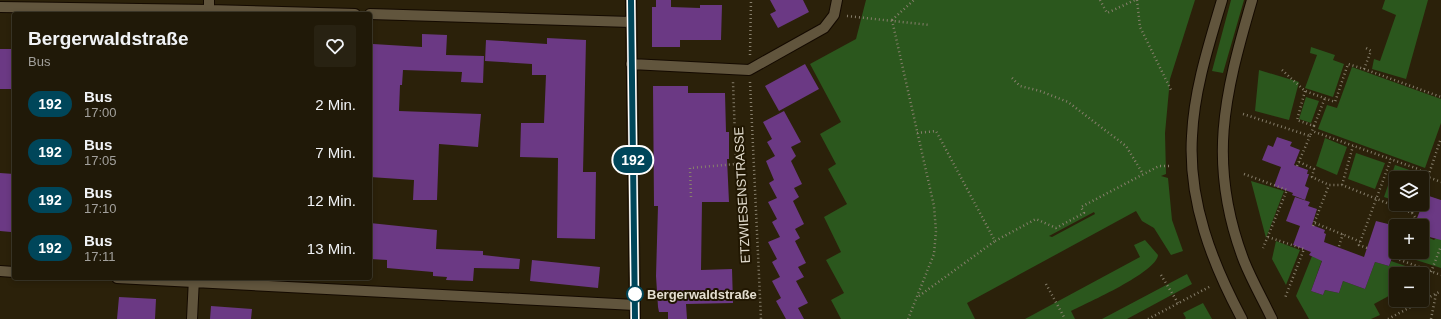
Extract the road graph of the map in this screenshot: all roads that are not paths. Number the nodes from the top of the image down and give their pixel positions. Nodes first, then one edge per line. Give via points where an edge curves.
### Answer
1 (631, 0) edge
2 (837, 0) edge
3 (1222, 0) edge
4 (1252, 0) edge
5 (0, 7) edge
6 (209, 8) edge
7 (306, 12) edge
8 (372, 14) edge
9 (631, 22) junction
10 (631, 64) junction
11 (0, 271) edge
12 (12, 272) edge
13 (194, 280) edge
14 (635, 305) junction
15 (192, 319) edge
16 (635, 319) edge
17 (1242, 319) edge
18 (1272, 319) edge

1 - 9 street
2 - 10 street via 834,15 824,28 749,70
3 - 17 street via 1195,103 1192,138 1193,176 1200,217 1222,280
4 - 18 street via 1229,86 1223,124 1222,169 1225,194 1244,262
5 - 6 street
6 - 7 street
8 - 9 street
9 - 10 street
10 - 14 street
11 - 12 street
13 - 14 street
13 - 15 street
14 - 16 street

